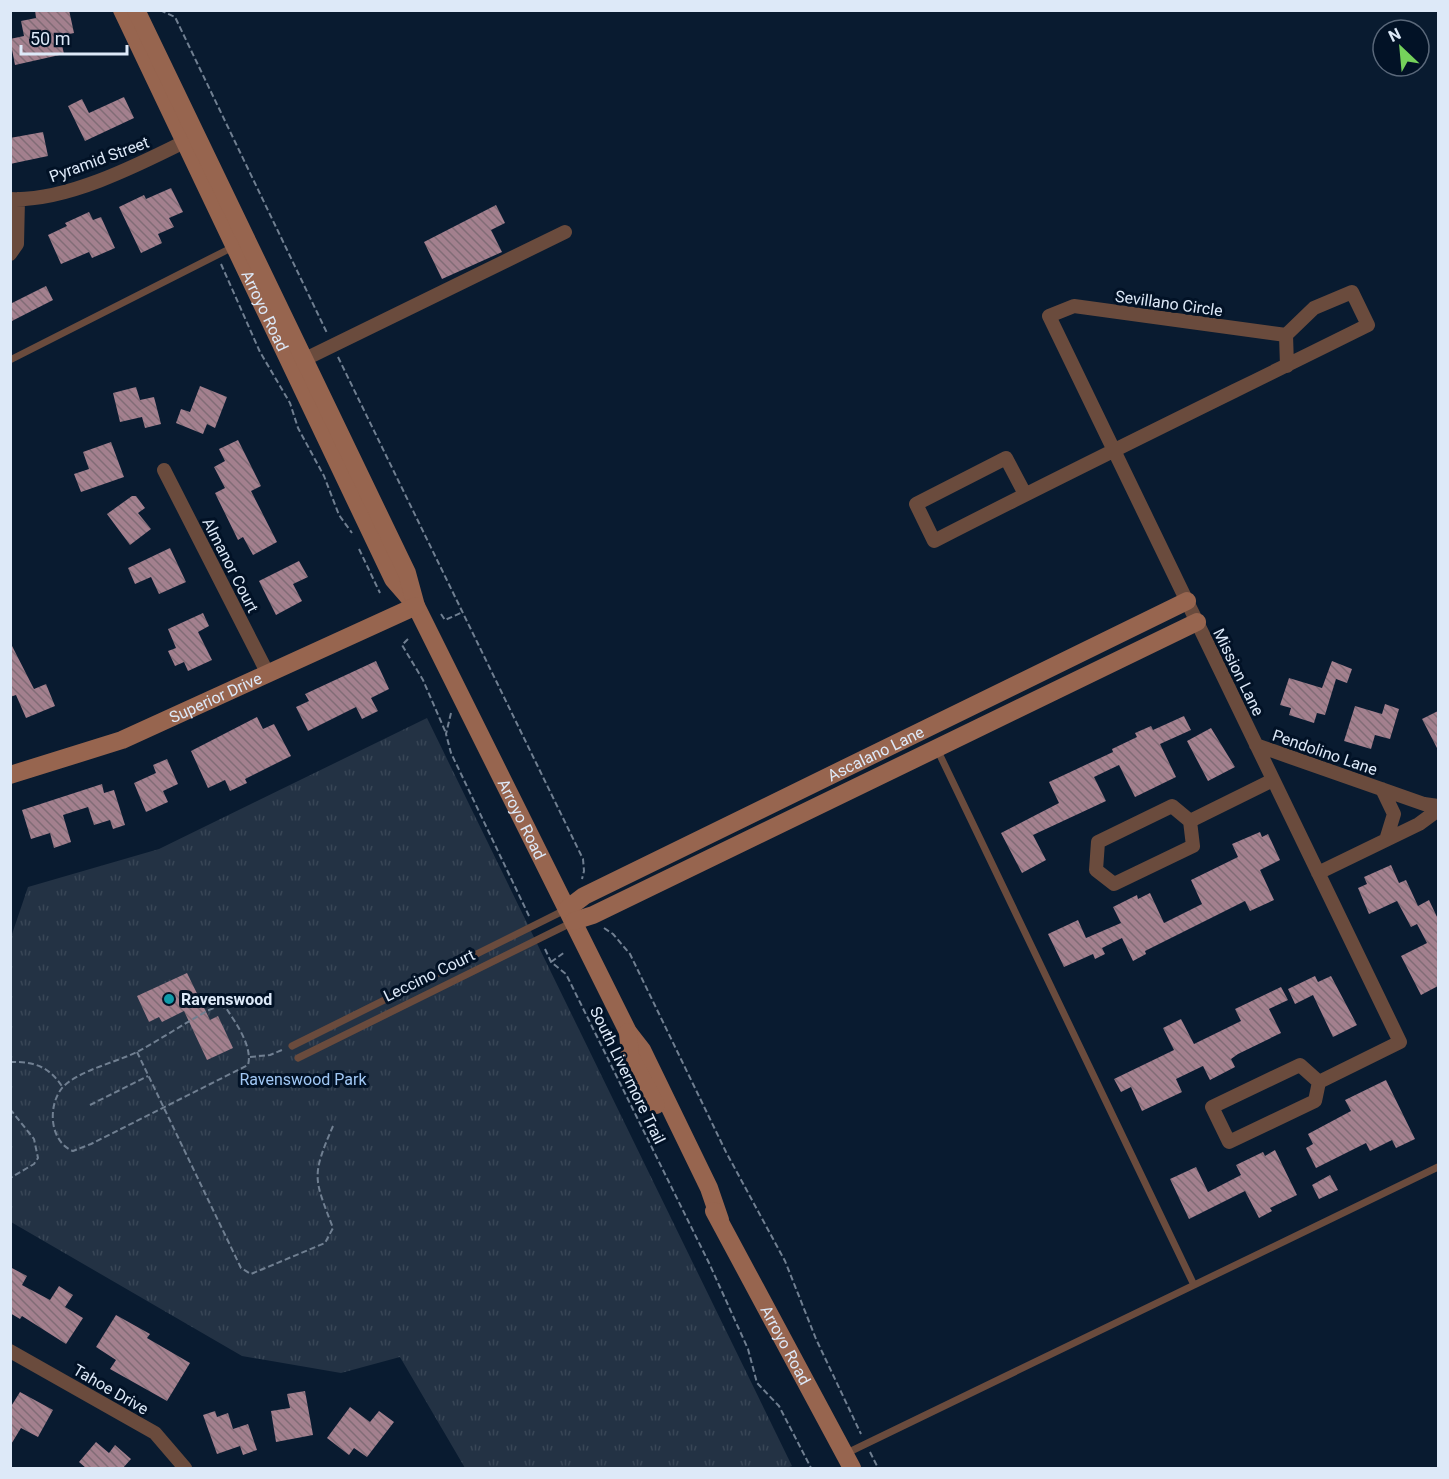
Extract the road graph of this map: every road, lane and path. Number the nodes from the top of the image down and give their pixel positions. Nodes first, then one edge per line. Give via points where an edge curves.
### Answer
1 (122, 10) edge
2 (136, 10) edge
3 (160, 10) edge
4 (189, 139) junction
5 (14, 199) edge
6 (566, 232) dead end
7 (241, 244) junction
8 (10, 254) edge
9 (217, 256) junction
10 (1049, 316) joint
11 (1286, 335) junction
12 (333, 346) junction
13 (10, 360) edge
14 (299, 362) junction
15 (1287, 366) junction
16 (1113, 448) junction
17 (164, 470) dead end
18 (1025, 494) junction
19 (354, 536) dead end
20 (358, 546) dead end
21 (380, 593) dead end
22 (1187, 601) junction
23 (416, 606) junction
24 (464, 612) junction
25 (441, 614) dead end
26 (1197, 622) junction
27 (408, 639) dead end
28 (268, 674) junction
29 (457, 687) junction
30 (446, 734) junction
31 (1256, 745) junction
32 (937, 749) junction
33 (10, 775) edge
34 (1274, 780) junction
35 (1382, 789) junction
36 (1438, 808) edge
37 (1190, 821) junction
38 (1386, 840) junction
39 (1318, 873) junction
40 (580, 885) dead end
41 (571, 915) junction
42 (534, 926) junction
43 (604, 928) dead end
44 (540, 938) junction
45 (566, 952) dead end
46 (551, 962) junction
47 (292, 1046) joint
48 (137, 1052) junction
49 (250, 1057) junction
50 (298, 1058) dead end
51 (10, 1062) edge
52 (148, 1076) junction
53 (1319, 1082) junction
54 (63, 1088) junction
55 (90, 1105) dead end
56 (163, 1108) junction
57 (10, 1109) edge
58 (333, 1126) dead end
59 (1438, 1167) edge
60 (10, 1178) edge
61 (1194, 1285) junction
62 (10, 1351) edge
63 (866, 1444) junction
64 (848, 1461) edge
65 (185, 1468) edge
66 (811, 1468) edge
67 (878, 1468) edge

1 - 4 street, Arroyo Road
2 - 4 street, Arroyo Road
3 - 12 path via 175,17
4 - 5 street, Pyramid Street via 57,194
4 - 7 street, Arroyo Road
5 - 8 street via 17,244
6 - 12 street
7 - 9 lane
7 - 14 street, Arroyo Road
9 - 13 lane
9 - 19 path via 260,352 290,403 339,515
10 - 11 street, Sevillano Circle via 1074,306
10 - 16 street, Mission Lane
11 - 15 street
11 - 15 street via 1314,308 1352,292 1368,326
12 - 14 street
12 - 24 path
14 - 23 street, Arroyo Road via 393,579
15 - 16 street
16 - 18 street
16 - 22 street, Mission Lane
17 - 28 street, Almanor Court
18 - 18 street via 1006,458 916,504 934,541
20 - 21 path
22 - 26 street, Mission Lane
22 - 41 street, Ascalano Lane via 584,896
23 - 28 street, Superior Drive
23 - 29 street, Arroyo Road
24 - 25 path via 446,620
24 - 40 path via 583,859
26 - 31 street, Mission Lane
26 - 32 street, Ascalano Lane
27 - 30 path via 402,645 423,680
28 - 33 street, Superior Drive via 122,740
29 - 30 path
29 - 41 street, Arroyo Road
30 - 42 path via 451,753
31 - 34 street, Mission Lane
31 - 35 street, Pendolino Lane
32 - 41 street, Ascalano Lane via 593,915
32 - 61 lane
34 - 37 street
34 - 39 street, Mission Lane
35 - 36 street, Pendolino Lane
35 - 38 street, Pendolino Lane via 1394,814
36 - 38 street, Pendolino Lane via 1419,824
37 - 37 street via 1172,806 1098,842 1096,870 1114,884 1192,846
38 - 39 street, Pendolino Lane
39 - 53 street, Mission Lane via 1400,1041
41 - 42 lane, Leccino Court
41 - 44 lane, Leccino Court
41 - 64 street, Arroyo Road via 628,1032 642,1050 709,1188 720,1220
42 - 47 lane, Leccino Court
43 - 63 path via 630,954 726,1152 785,1262
44 - 46 path, South Livermore Trail
44 - 50 lane, Leccino Court
45 - 46 path
46 - 66 path, South Livermore Trail via 566,974 671,1186 748,1349 757,1383 779,1406
47 - 49 path via 270,1055
48 - 49 path via 219,1006 232,1017
48 - 52 path
48 - 54 path
49 - 56 path via 248,1065 239,1072
51 - 54 path via 43,1066
52 - 55 path
52 - 56 path
53 - 53 street via 1300,1065 1212,1107 1229,1142 1315,1101
54 - 56 path via 55,1104 55,1135 62,1146 73,1150
56 - 58 path via 241,1268 251,1274 324,1243 333,1228 316,1182
57 - 60 path via 38,1149 34,1164
59 - 61 lane
61 - 63 lane
62 - 65 street, Tahoe Drive via 154,1433
63 - 64 lane
63 - 67 path

